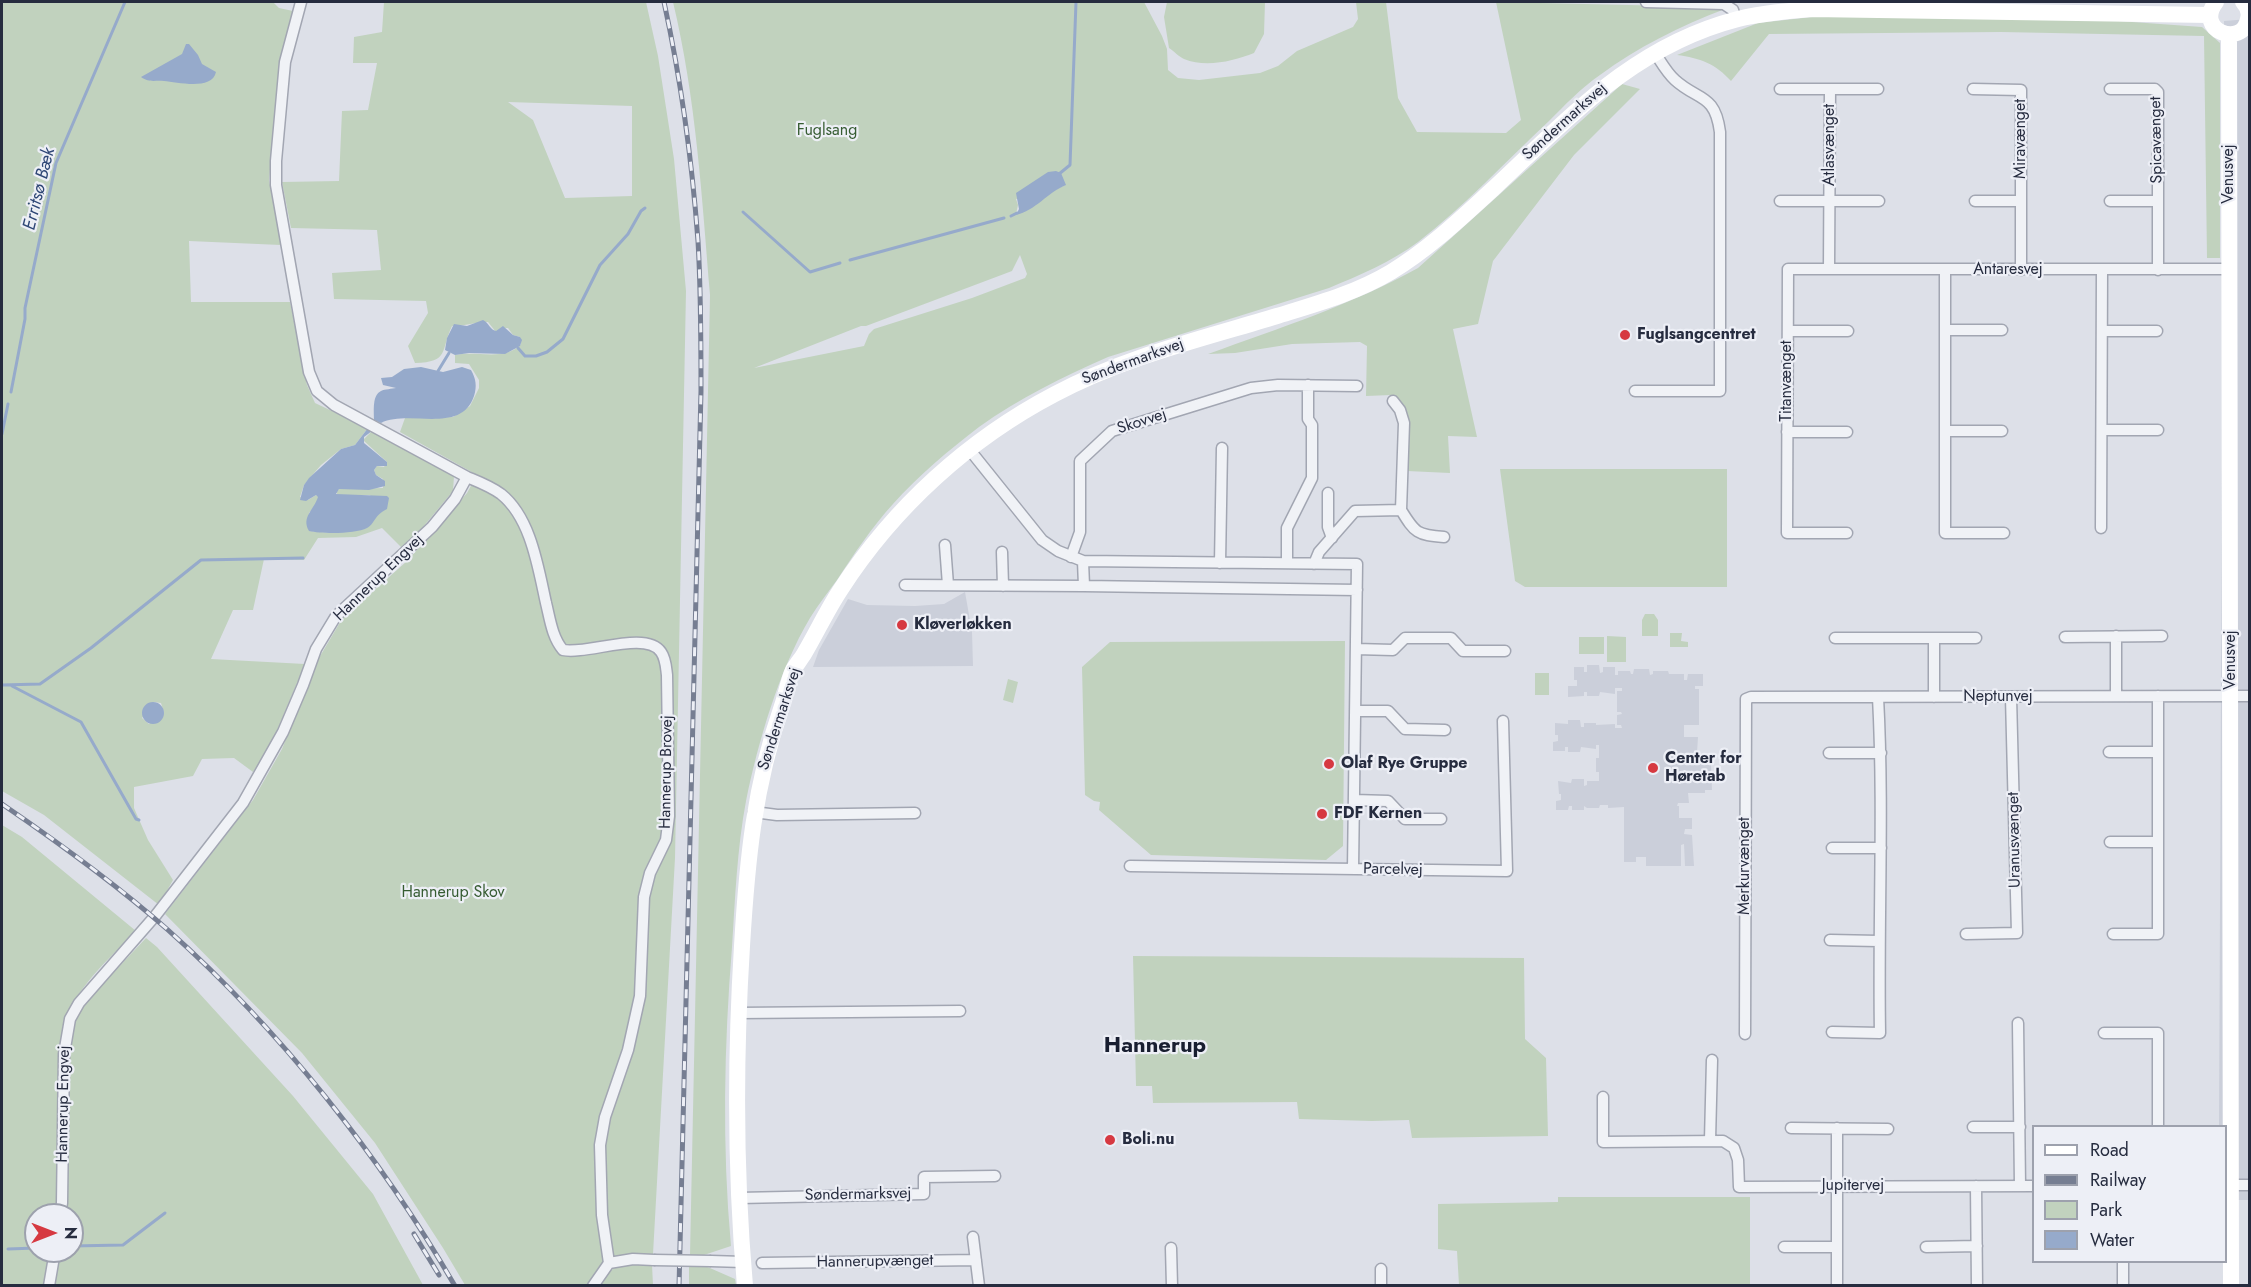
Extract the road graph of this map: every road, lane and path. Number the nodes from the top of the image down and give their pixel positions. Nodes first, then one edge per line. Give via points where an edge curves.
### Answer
1 (301, 2) edge
2 (1646, 2) edge
3 (2243, 2) edge
4 (2213, 8) edge
5 (2249, 16) edge
6 (1736, 20) junction
7 (2229, 34) junction
8 (1655, 52) junction
9 (1780, 89) dead end
10 (1830, 89) junction
11 (1878, 89) dead end
12 (1973, 89) dead end
13 (2110, 89) dead end
14 (1780, 201) dead end
15 (1829, 201) junction
16 (1879, 201) dead end
17 (1975, 201) dead end
18 (2021, 201) junction
19 (2110, 201) dead end
20 (2158, 201) junction
21 (1788, 269) joint
22 (1829, 269) junction
23 (2228, 269) junction
24 (1945, 270) junction
25 (2021, 270) junction
26 (2102, 270) junction
27 (2158, 270) junction
28 (1945, 330) junction
29 (2002, 330) dead end
30 (1788, 331) junction
31 (1848, 331) dead end
32 (2102, 331) junction
33 (2157, 331) dead end
34 (1308, 385) junction
35 (1358, 386) dead end
36 (1635, 391) dead end
37 (1393, 401) dead end
38 (2102, 430) junction
39 (2158, 430) dead end
40 (1945, 431) junction
41 (2002, 431) dead end
42 (1787, 432) junction
43 (1847, 432) dead end
44 (1222, 448) dead end
45 (969, 450) junction
46 (467, 477) junction
47 (1328, 493) dead end
48 (1401, 510) junction
49 (2102, 528) dead end
50 (1847, 533) dead end
51 (2004, 533) dead end
52 (1444, 537) dead end
53 (1332, 538) junction
54 (945, 545) dead end
55 (1002, 552) dead end
56 (1071, 557) junction
57 (1083, 561) junction
58 (1220, 562) junction
59 (1287, 564) junction
60 (1314, 564) junction
61 (904, 585) dead end
62 (948, 585) junction
63 (1003, 586) junction
64 (1084, 586) junction
65 (1357, 590) junction
66 (2116, 636) junction
67 (2162, 636) dead end
68 (2065, 637) dead end
69 (1835, 638) dead end
70 (1934, 638) junction
71 (1976, 638) dead end
72 (1356, 649) junction
73 (1505, 651) dead end
74 (2116, 696) junction
75 (2158, 696) junction
76 (2231, 696) junction
77 (2250, 696) edge
78 (1878, 697) junction
79 (1934, 697) junction
80 (2011, 697) junction
81 (1746, 699) joint
82 (1355, 711) junction
83 (1503, 721) dead end
84 (1445, 730) dead end
85 (2109, 752) dead end
86 (2158, 752) junction
87 (1829, 753) dead end
88 (1881, 753) junction
89 (1354, 800) junction
90 (754, 812) junction
91 (915, 813) dead end
92 (1442, 819) dead end
93 (2110, 842) dead end
94 (2158, 842) junction
95 (1832, 848) dead end
96 (1881, 848) junction
97 (1130, 866) dead end
98 (1353, 869) junction
99 (1966, 934) dead end
100 (2113, 934) dead end
101 (1830, 940) dead end
102 (1878, 940) junction
103 (960, 1011) dead end
104 (738, 1013) junction
105 (2018, 1023) dead end
106 (1832, 1032) dead end
107 (2103, 1033) dead end
108 (1745, 1034) dead end
109 (1712, 1060) dead end
110 (1603, 1098) dead end
111 (2158, 1125) edge
112 (1973, 1127) dead end
113 (2020, 1127) junction
114 (1791, 1128) dead end
115 (1837, 1128) junction
116 (1888, 1129) dead end
117 (1710, 1140) junction
118 (995, 1176) dead end
119 (1837, 1185) junction
120 (2228, 1185) edge
121 (2250, 1185) edge
122 (1976, 1186) junction
123 (2020, 1186) junction
124 (2032, 1186) edge
125 (739, 1198) junction
126 (62, 1203) edge
127 (973, 1237) dead end
128 (1977, 1246) junction
129 (1784, 1247) dead end
130 (1837, 1247) junction
131 (1926, 1247) dead end
132 (1171, 1248) dead end
133 (976, 1260) junction
134 (743, 1262) junction
135 (53, 1263) edge
136 (609, 1263) junction
137 (762, 1263) dead end
138 (775, 1263) junction
139 (2123, 1263) edge
140 (1381, 1269) dead end
141 (775, 1276) dead end
142 (49, 1286) edge
143 (593, 1286) edge
144 (745, 1286) edge
145 (979, 1286) edge
146 (1172, 1286) edge
147 (1381, 1286) edge
148 (1837, 1286) edge
149 (1977, 1286) edge
150 (2123, 1286) edge
151 (2231, 1286) edge

1 - 46 street via 285,62 276,185 309,372 317,391 334,405
2 - 6 street via 1724,4 1733,10
3 - 5 street
4 - 6 street, Søndermarksvej via 1812,9
4 - 7 street via 2216,28
5 - 7 street via 2241,31
6 - 8 street, Søndermarksvej
7 - 23 street, Venusvej
8 - 36 street via 1676,81 1703,97 1718,119 1720,391
8 - 45 street, Søndermarksvej via 1599,90 1441,237 1388,273 1332,299 1105,370 1020,414
9 - 10 street, Atlasvænget
10 - 11 street, Atlasvænget
10 - 15 street, Atlasvænget
12 - 18 street, Miravænget via 2021,90
13 - 20 street, Spicavænget via 2157,90
14 - 15 street, Atlasvænget
15 - 16 street, Atlasvænget
15 - 22 street, Atlasvænget
17 - 18 street, Miravænget
18 - 25 street, Miravænget
19 - 20 street, Spicavænget
20 - 27 street, Spicavænget
21 - 22 street, Antaresvej
21 - 30 street, Titanvænget
22 - 24 street, Antaresvej
23 - 27 street, Antaresvej
23 - 76 street, Venusvej
24 - 25 street, Antaresvej
24 - 28 street
25 - 26 street, Antaresvej
26 - 27 street, Antaresvej
26 - 32 street
28 - 29 street
28 - 40 street
30 - 31 street, Titanvænget
30 - 42 street, Titanvænget
32 - 33 street
32 - 38 street
34 - 35 street, Skovvej
34 - 56 street, Skovvej via 1251,388 1112,431 1080,461 1080,532
34 - 59 street via 1312,478 1287,528
37 - 48 street via 1404,423
38 - 39 street
38 - 49 street
40 - 41 street
40 - 51 street via 1945,532
42 - 43 street, Titanvænget
42 - 50 street, Titanvænget via 1787,533
44 - 58 street
45 - 56 street via 1042,540
45 - 90 street, Søndermarksvej via 892,522 847,579 821,621 794,669 772,735
46 - 126 street, Hannerup Engvej via 432,527 336,616 316,649 283,732 243,803 156,915 79,1002 70,1019 63,1054
46 - 136 street, Hannerup Brovej via 502,494 521,517 542,580 552,630 563,650 638,643 661,651 665,660 669,804 666,840 644,894 640,996 600,1145 602,1215
47 - 53 street via 1328,528
48 - 52 street via 1414,530
48 - 53 street via 1355,511
53 - 60 street
54 - 62 street
55 - 63 street
56 - 57 street
57 - 58 street
57 - 64 street
58 - 59 street
59 - 60 street
60 - 65 street via 1357,564
61 - 62 street
62 - 63 street
63 - 64 street
64 - 65 street
65 - 72 street
66 - 67 street
66 - 68 street
66 - 74 street
69 - 70 street
70 - 71 street
70 - 79 street
72 - 73 street via 1393,650 1405,638 1451,638 1463,651
72 - 82 street
74 - 75 street, Neptunvej
74 - 80 street, Neptunvej
75 - 76 street, Neptunvej
75 - 86 street
76 - 77 street, Neptunvej
76 - 120 street, Venusvej
78 - 79 street, Neptunvej
78 - 81 street, Neptunvej
78 - 88 street
79 - 80 street, Neptunvej
80 - 99 street, Uranusvænget via 2017,933
81 - 108 street, Merkurvænget
82 - 84 street via 1388,711 1405,729
82 - 89 street
83 - 98 street, Parcelvej via 1507,871
85 - 86 street
86 - 94 street
87 - 88 street
88 - 96 street
89 - 92 street via 1388,801 1405,819
89 - 98 street
90 - 91 street
90 - 104 street, Søndermarksvej
93 - 94 street
94 - 100 street via 2158,934
95 - 96 street
96 - 102 street
97 - 98 street, Parcelvej
101 - 102 street
102 - 106 street via 1880,1033
103 - 104 street
104 - 125 street, Søndermarksvej
105 - 113 street
107 - 111 street via 2158,1033
109 - 117 street
110 - 117 street, Jupitervej via 1603,1142
112 - 113 street
113 - 123 street
114 - 115 street
115 - 116 street
115 - 119 street
117 - 119 street, Jupitervej via 1724,1141 1734,1148 1738,1186
118 - 125 street, Søndermarksvej via 924,1177 924,1194
119 - 122 street, Jupitervej
119 - 130 street
120 - 121 street
120 - 151 street, Venusvej
122 - 123 street, Jupitervej
122 - 128 street
123 - 124 street, Jupitervej
125 - 134 street, Søndermarksvej
127 - 133 street
128 - 131 street
128 - 149 street
129 - 130 street
130 - 148 street
132 - 146 street
133 - 138 street, Hannerupvænget
133 - 145 street
134 - 136 street, bridge via 633,1259
134 - 144 street, Søndermarksvej
135 - 142 street
136 - 143 street
137 - 138 street, Hannerupvænget
138 - 141 street
139 - 150 street
140 - 147 street

